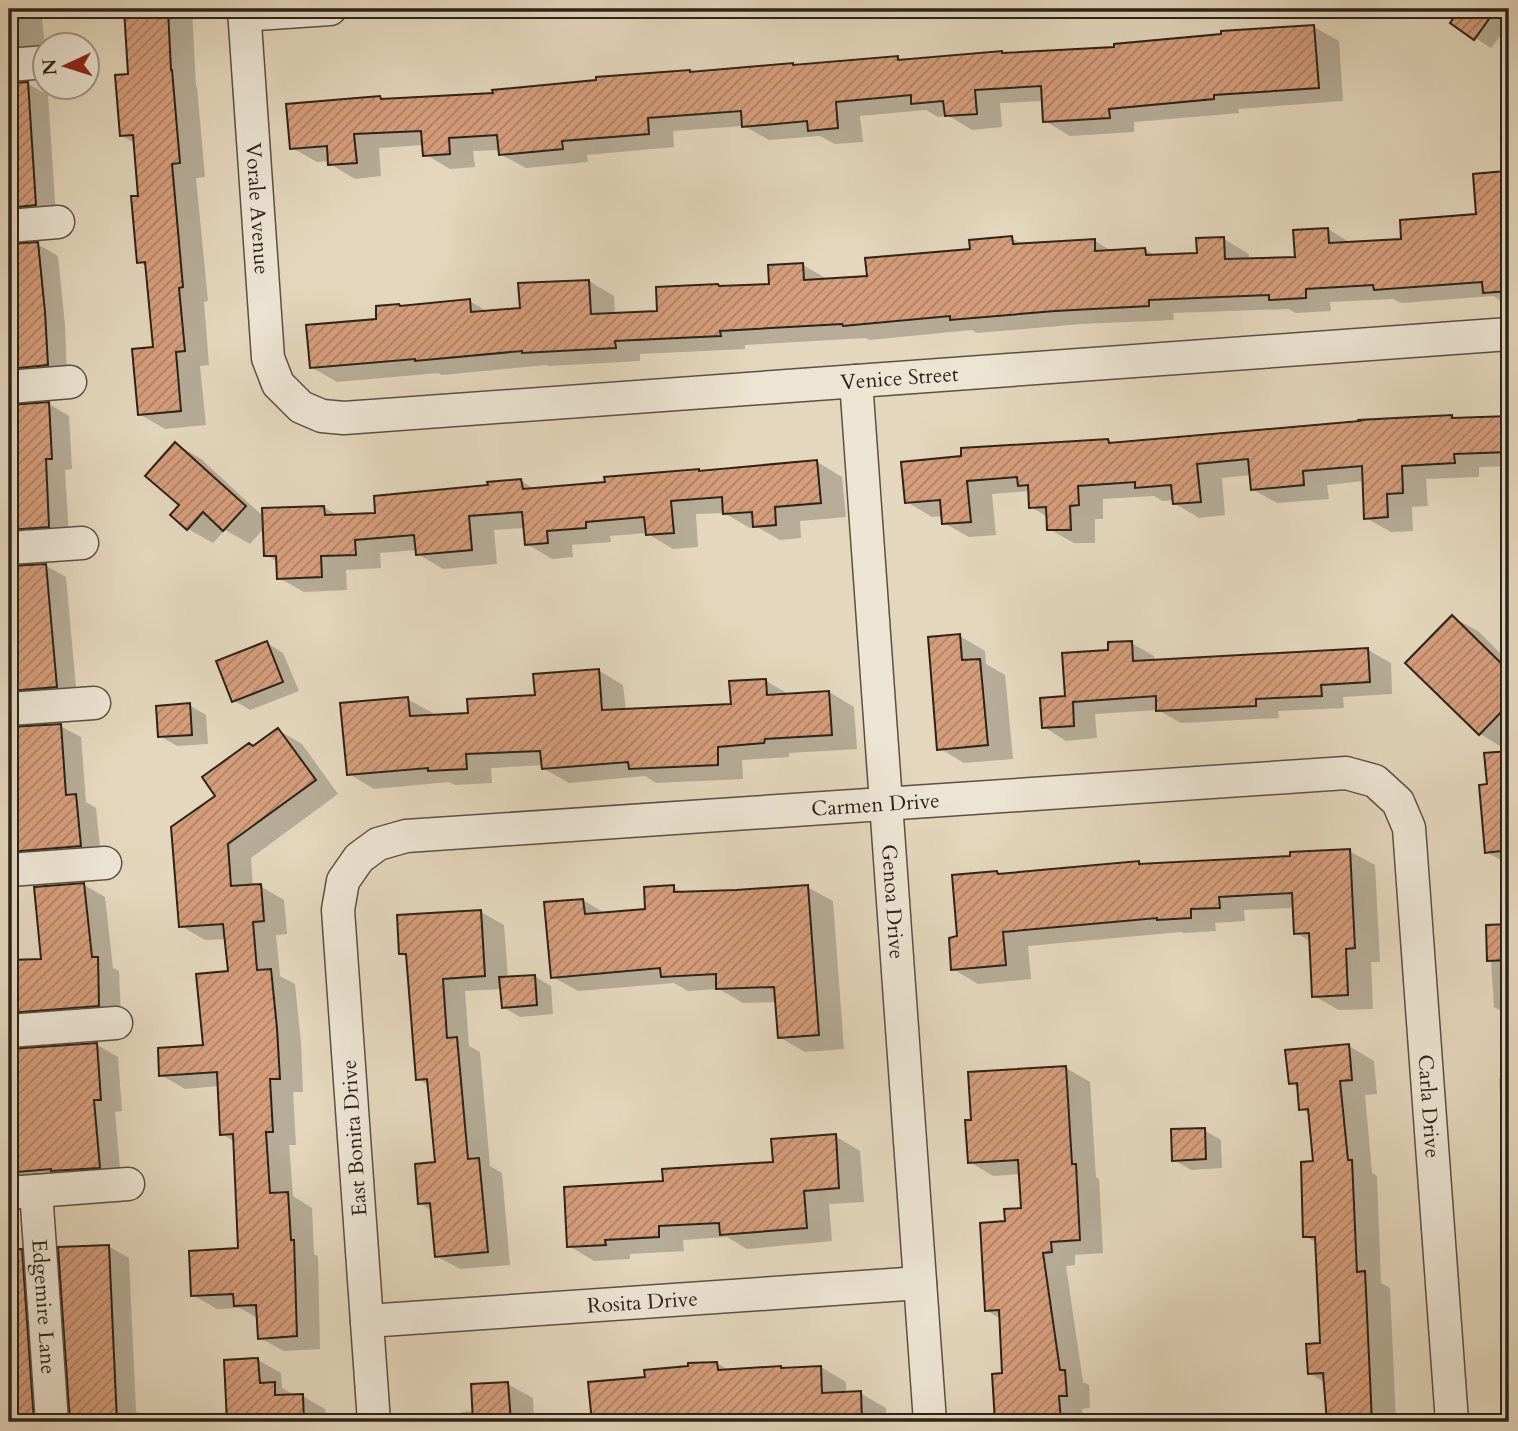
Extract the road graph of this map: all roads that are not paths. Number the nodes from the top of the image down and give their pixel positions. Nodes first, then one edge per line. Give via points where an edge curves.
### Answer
1 (330, 9) edge
2 (244, 12) edge
3 (32, 63) edge
4 (9, 65) edge
5 (58, 222) dead end
6 (9, 226) edge
7 (1509, 334) edge
8 (856, 381) junction
9 (70, 382) dead end
10 (9, 387) edge
11 (293, 399) joint
12 (82, 543) dead end
13 (9, 548) edge
14 (94, 703) dead end
15 (9, 709) edge
16 (1392, 796) joint
17 (886, 803) junction
18 (359, 858) joint
19 (105, 863) dead end
20 (9, 870) edge
21 (116, 1023) dead end
22 (9, 1031) edge
23 (128, 1184) dead end
24 (22, 1192) edge
25 (920, 1283) junction
26 (367, 1321) junction
27 (52, 1422) edge
28 (374, 1422) edge
29 (930, 1422) edge
30 (1452, 1422) edge

1 - 2 street
2 - 11 street, Vorale Avenue via 268,358 278,384
3 - 4 street
5 - 6 street
7 - 8 street, Venice Street
8 - 11 street, Venice Street via 344,418 322,416
8 - 17 street, Genoa Drive
9 - 10 street
12 - 13 street
14 - 15 street
16 - 17 street, Carmen Drive via 1375,781 1346,773
16 - 30 street, Carla Drive via 1409,828
17 - 18 street, Carmen Drive via 406,836 378,844
17 - 25 street, Genoa Drive
18 - 26 street, East Bonita Drive via 343,881 338,910
19 - 20 street
21 - 22 street
23 - 24 street
24 - 27 street, Edgemire Lane
25 - 26 street, Rosita Drive
25 - 29 street, Genoa Drive
26 - 28 street, East Bonita Drive

